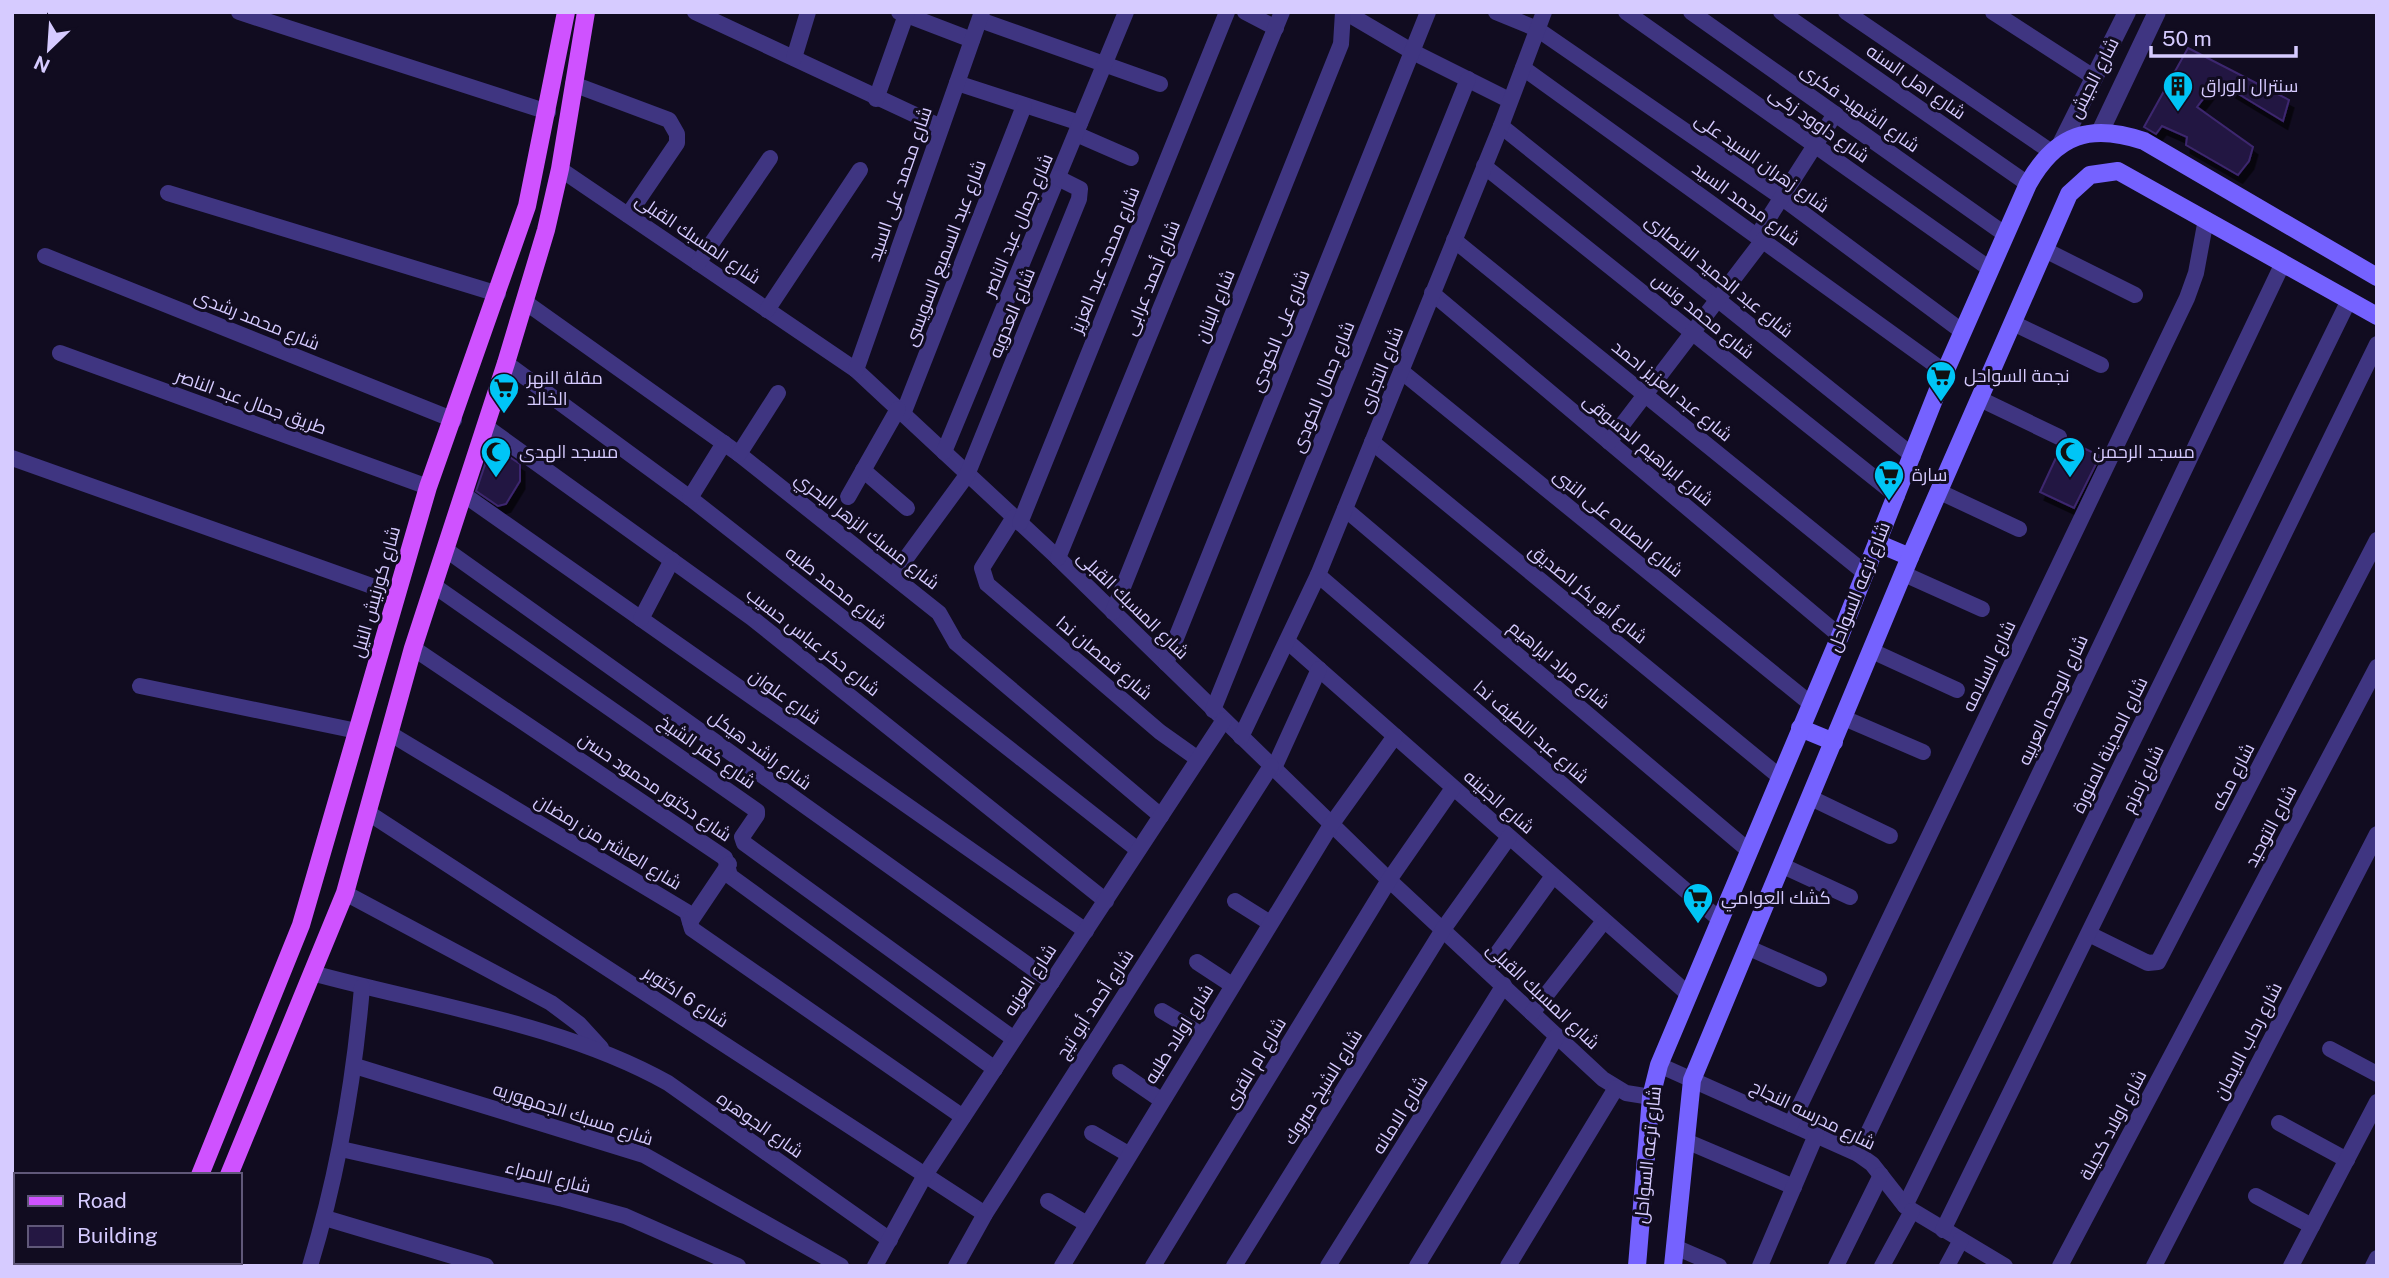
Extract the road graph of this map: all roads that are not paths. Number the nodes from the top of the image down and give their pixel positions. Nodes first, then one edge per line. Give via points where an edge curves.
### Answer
1 (239, 12) edge
2 (566, 12) edge
3 (586, 12) edge
4 (695, 12) edge
5 (808, 12) edge
6 (1126, 12) edge
7 (1227, 12) edge
8 (1245, 12) edge
9 (1282, 12) edge
10 (1344, 12) edge
11 (1429, 12) edge
12 (1496, 12) edge
13 (1544, 12) edge
14 (1626, 12) edge
15 (1691, 12) edge
16 (1781, 12) edge
17 (1993, 12) edge
18 (2127, 12) edge
19 (2157, 12) edge
20 (904, 13) edge
21 (1852, 14) edge
22 (981, 16) edge
23 (1276, 28) junction
24 (1537, 29) junction
25 (972, 40) junction
26 (1413, 52) junction
27 (794, 58) junction
28 (1104, 62) junction
29 (1523, 68) junction
30 (2095, 78) junction
31 (1468, 79) junction
32 (957, 83) junction
33 (1160, 84) dead end
34 (573, 85) junction
35 (876, 99) junction
36 (1510, 100) junction
37 (1024, 106) junction
38 (548, 112) junction
39 (1835, 114) junction
40 (1501, 126) junction
41 (941, 127) junction
42 (1078, 128) junction
43 (2100, 132) junction
44 (1814, 145) junction
45 (2056, 147) junction
46 (770, 158) dead end
47 (1131, 158) dead end
48 (1484, 166) junction
49 (560, 169) junction
50 (860, 170) dead end
51 (1058, 178) junction
52 (2028, 184) junction
53 (167, 193) dead end
54 (1781, 197) junction
55 (628, 215) junction
56 (2206, 219) junction
57 (2006, 235) junction
58 (1760, 238) junction
59 (1454, 240) junction
60 (2045, 250) junction
61 (45, 256) dead end
62 (698, 262) junction
63 (2283, 263) junction
64 (1990, 270) junction
65 (2377, 277) edge
66 (1432, 293) junction
67 (498, 295) junction
68 (2134, 295) dead end
69 (1719, 300) junction
70 (2349, 300) junction
71 (525, 302) junction
72 (767, 310) junction
73 (2377, 316) edge
74 (2013, 323) junction
75 (1963, 332) junction
76 (1694, 334) junction
77 (2377, 344) edge
78 (61, 353) dead end
79 (506, 363) junction
80 (2101, 365) dead end
81 (856, 370) junction
82 (1401, 371) junction
83 (1945, 372) junction
84 (778, 393) dead end
85 (1647, 395) junction
86 (1980, 399) junction
87 (900, 411) junction
88 (454, 420) junction
89 (485, 426) junction
90 (2059, 437) dead end
91 (1372, 442) junction
92 (1609, 442) junction
93 (724, 443) junction
94 (944, 452) junction
95 (739, 454) junction
96 (1913, 456) junction
97 (12, 458) edge
98 (863, 470) junction
99 (967, 475) junction
100 (428, 487) junction
101 (1940, 492) junction
102 (463, 494) junction
103 (1897, 496) junction
104 (848, 497) dead end
105 (690, 498) junction
106 (907, 508) dead end
107 (1345, 509) junction
108 (1017, 520) junction
109 (2019, 529) dead end
110 (2377, 540) edge
111 (1877, 542) junction
112 (445, 549) junction
113 (1910, 557) junction
114 (1058, 558) junction
115 (672, 559) junction
116 (1865, 573) junction
117 (1904, 574) junction
118 (1318, 575) junction
119 (893, 576) junction
120 (987, 584) joint
121 (433, 585) junction
122 (397, 595) junction
123 (1982, 609) dead end
124 (1113, 612) junction
125 (641, 620) junction
126 (1840, 636) junction
127 (1287, 641) junction
128 (413, 648) junction
129 (1872, 651) junction
130 (1166, 663) junction
131 (2377, 667) edge
132 (1318, 668) junction
133 (140, 685) dead end
134 (1957, 690) dead end
135 (1811, 704) junction
136 (1218, 715) junction
137 (1844, 718) junction
138 (1800, 728) junction
139 (357, 730) junction
140 (389, 733) junction
141 (1395, 736) junction
142 (1241, 737) junction
143 (1834, 742) junction
144 (1923, 752) dead end
145 (1198, 759) junction
146 (1272, 767) junction
147 (1780, 777) junction
148 (1453, 788) junction
149 (1811, 798) junction
150 (367, 812) junction
151 (1161, 816) junction
152 (1331, 825) junction
153 (2377, 834) edge
154 (1889, 836) dead end
155 (1509, 837) junction
156 (743, 842) junction
157 (1139, 850) junction
158 (1748, 850) junction
159 (1783, 866) junction
160 (727, 868) junction
161 (1553, 876) junction
162 (1389, 880) junction
163 (345, 893) junction
164 (1850, 897) dead end
165 (1106, 901) junction
166 (1235, 901) dead end
167 (1719, 919) junction
168 (1604, 920) junction
169 (691, 922) junction
170 (1270, 923) junction
171 (1444, 928) junction
172 (1086, 930) junction
173 (2089, 934) junction
174 (1749, 948) junction
175 (1197, 962) dead end
176 (1486, 969) junction
177 (312, 973) junction
178 (1819, 979) dead end
179 (1052, 982) junction
180 (1232, 985) junction
181 (1504, 985) junction
182 (362, 987) junction
183 (1687, 993) junction
184 (2200, 1003) joint
185 (1162, 1011) dead end
186 (1532, 1013) junction
187 (1202, 1035) junction
188 (1557, 1036) junction
189 (1014, 1039) junction
190 (2330, 1049) dead end
191 (603, 1051) junction
192 (1659, 1065) junction
193 (355, 1066) junction
194 (995, 1069) junction
195 (1120, 1072) dead end
196 (2377, 1074) edge
197 (1692, 1080) junction
198 (1616, 1088) junction
199 (1651, 1097) junction
200 (1161, 1100) junction
201 (2377, 1102) edge
202 (963, 1117) junction
203 (2279, 1123) dead end
204 (1791, 1124) junction
205 (1092, 1133) dead end
206 (1816, 1135) junction
207 (1686, 1142) junction
208 (341, 1149) junction
209 (1128, 1154) junction
210 (1858, 1154) junction
211 (2347, 1160) junction
212 (201, 1173) edge
213 (230, 1173) edge
214 (925, 1175) junction
215 (1881, 1175) junction
216 (1794, 1187) junction
217 (2256, 1196) dead end
218 (1048, 1201) dead end
219 (1908, 1208) junction
220 (985, 1214) junction
221 (325, 1218) junction
222 (1087, 1224) junction
223 (2312, 1226) junction
224 (1943, 1230) junction
225 (890, 1240) junction
226 (1961, 1240) junction
227 (1675, 1247) junction
228 (2377, 1258) edge
229 (310, 1266) edge
230 (486, 1266) edge
231 (738, 1266) edge
232 (841, 1266) edge
233 (875, 1266) edge
234 (956, 1266) edge
235 (1062, 1266) edge
236 (1153, 1266) edge
237 (1234, 1266) edge
238 (1328, 1266) edge
239 (1417, 1266) edge
240 (1508, 1266) edge
241 (1637, 1266) edge
242 (1673, 1266) edge
243 (1719, 1266) edge
244 (1760, 1266) edge
245 (1836, 1266) edge
246 (1882, 1266) edge
247 (1947, 1266) edge
248 (2005, 1266) edge
249 (2060, 1266) edge
250 (2154, 1266) edge
251 (2291, 1266) edge
252 (2373, 1266) edge

1 - 38 street
2 - 38 main road, شارع كورنيش النيل
3 - 34 main road
4 - 27 street
5 - 27 street
6 - 28 street, شارع جمال عبد الناصر
7 - 108 street, شارع محمد عبد العزيز
8 - 23 street
9 - 23 street, شارع أحمد عرابى
10 - 26 street
10 - 124 street, شارع البنان via 1341,44
11 - 26 street, شارع على الكودى
12 - 24 street, شارع زهران السيد على
13 - 24 street, شارع التجارى
14 - 44 street, شارع داوود زكى
15 - 39 street, شارع الشهيد فكرى
16 - 52 street, شارع اهل السنه
17 - 30 street
18 - 30 street, شارع الجيش
19 - 43 street, شارع الجيش
20 - 25 street
20 - 35 street
21 - 45 street
22 - 25 street, شارع محمد على السيد
22 - 28 street
23 - 114 street, شارع أحمد عرابى
24 - 29 street, شارع التجارى
24 - 54 street, شارع زهران السيد على
25 - 32 street, شارع محمد على السيد
26 - 31 street
26 - 130 street, شارع على الكودى
27 - 35 street
28 - 33 street
28 - 42 street, شارع جمال عبد الناصر
29 - 36 street, شارع التجارى
29 - 58 street, شارع محمد السيد
30 - 45 street, شارع الجيش
31 - 36 street
31 - 136 street, شارع جمال الكودى
32 - 37 street
32 - 41 street, شارع محمد على السيد
34 - 49 main road
34 - 55 street via 675,126 677,143
35 - 41 street
36 - 40 street, شارع التجارى
37 - 42 street
37 - 87 street, شارع عبد السميع السويسى
38 - 67 main road, شارع كورنيش النيل via 527,206
39 - 44 street
39 - 57 street, شارع الشهيد فكرى
40 - 48 street, شارع التجارى
40 - 69 street, شارع عبد الحميد الانصارى
41 - 81 street, شارع محمد على السيد
42 - 47 street
42 - 51 street, شارع جمال عبد الناصر
43 - 45 main road
43 - 65 main road via 2144,141
44 - 54 street
44 - 64 street, شارع داوود زكى
45 - 52 main road, شارع ترعه السواحل
46 - 62 street
48 - 59 street, شارع التجارى
48 - 76 street, شارع محمد ونس
49 - 55 street, شارع المسبك القبلى
49 - 71 main road
50 - 72 street
51 - 94 street, شارع جمال عبد الناصر
51 - 99 street, شارع العدويه via 1080,189 1079,199
52 - 57 main road, شارع ترعه السواحل
53 - 67 street
54 - 58 street
54 - 75 street, شارع زهران السيد على
55 - 62 street, شارع المسبك القبلى
56 - 60 main road, شارع ترعه السواحل via 2119,171 2090,175 2069,194
56 - 63 main road, شارع ترعه السواحل
56 - 204 street, شارع السلامه via 2187,298
57 - 64 main road, شارع ترعه السواحل
58 - 69 street
58 - 83 street, شارع محمد السيد
59 - 66 street, شارع التجارى
59 - 85 street, شارع عبد العزيز احمد
60 - 68 street
60 - 74 main road, شارع ترعه السواحل
61 - 88 street, شارع محمد رشدى
62 - 72 street, شارع المسبك القبلى
63 - 70 main road, شارع ترعه السواحل
63 - 210 street, شارع الوحده العربيه
64 - 75 main road, شارع ترعه السواحل
66 - 82 street, شارع التجارى
66 - 92 street, شارع ابراهيم الدسوقى
67 - 88 main road, شارع كورنيش النيل
69 - 76 street
69 - 96 street, شارع عبد الحميد الانصارى
70 - 73 main road, شارع ترعه السواحل
70 - 219 street, شارع المدينة المنورة
71 - 79 main road
71 - 93 street, شارع مسبك الزهر البحري
72 - 81 street, شارع المسبك القبلى
74 - 80 street
74 - 86 main road, شارع ترعه السواحل
75 - 83 main road, شارع ترعه السواحل
76 - 85 street
76 - 103 street, شارع محمد ونس
77 - 173 street, شارع زمزم
78 - 100 street, طريق جمال عبد الناصر
79 - 89 main road
79 - 105 street, شارع محمد طلبه
81 - 87 street, شارع المسبك القبلى
82 - 91 street, شارع التجارى
82 - 135 street, شارع الصلاه على النبى
83 - 96 main road, شارع ترعه السواحل
84 - 95 street
85 - 92 street
85 - 116 street, شارع عبد العزيز احمد
86 - 90 street
86 - 101 main road, شارع ترعه السواحل
87 - 94 street, شارع المسبك القبلى
87 - 98 street, شارع عبد السميع السويسى
88 - 100 main road, شارع كورنيش النيل
89 - 102 main road
89 - 115 street, شارع حكر عباس حسيب
91 - 107 street, شارع التجارى
91 - 147 street, شارع أبو بكر الصديق
92 - 126 street, شارع ابراهيم الدسوقى
93 - 95 street, شارع مسبك الزهر البحري
93 - 105 street
94 - 99 street, شارع المسبك القبلى
95 - 119 street, شارع مسبك الزهر البحري
96 - 103 main road, شارع ترعه السواحل
97 - 122 street
98 - 104 street, شارع عبد السميع السويسى
98 - 106 street
99 - 108 street, شارع المسبك القبلى
99 - 119 street
100 - 122 main road, شارع كورنيش النيل
101 - 109 street
101 - 113 main road, شارع ترعه السواحل
102 - 112 main road
102 - 125 street, شارع علوان
103 - 111 main road, شارع ترعه السواحل
105 - 157 street, شارع محمد طلبه
107 - 118 street, شارع التجارى
107 - 158 street, شارع مراد ابراهيم
108 - 114 street, شارع المسبك القبلى
108 - 120 street, شارع محمد عبد العزيز via 985,563 982,573
110 - 173 street, شارع مكه via 2158,962 2148,963
111 - 113 main road
111 - 116 main road, شارع ترعه السواحل
112 - 121 main road
112 - 179 street, شارع راشد هيكل
113 - 117 main road, شارع ترعه السواحل
114 - 124 street, شارع المسبك القبلى
115 - 125 street
115 - 165 street, شارع حكر عباس حسيب
116 - 126 main road, شارع ترعه السواحل
117 - 123 street
117 - 129 main road, شارع ترعه السواحل
118 - 127 street, شارع التجارى
118 - 167 street, شارع عبد اللطيف ندا
119 - 151 street, شارع مسبك الزهر البحري via 939,613 956,643
120 - 145 street, شارع قمصان ندا
121 - 128 main road
121 - 156 street, شارع كفر الشيخ via 757,811
122 - 139 main road, شارع كورنيش النيل
124 - 130 street, شارع المسبك القبلى
125 - 172 street, شارع علوان
126 - 135 main road, شارع ترعه السواحل
127 - 132 street, شارع الجنينه
127 - 142 street, شارع التجارى
128 - 140 main road
128 - 160 street, شارع دكتور محمود حسن via 725,858
129 - 134 street
129 - 137 main road, شارع ترعه السواحل
130 - 136 street, شارع المسبك القبلى
131 - 184 street, شارع التوحيد
132 - 141 street, شارع الجنينه
132 - 146 street, شارع أحمد أبو تيج
133 - 139 street
135 - 138 main road, شارع ترعه السواحل
136 - 142 street, شارع المسبك القبلى
136 - 145 street, شارع العزبه
137 - 143 main road, شارع ترعه السواحل
137 - 144 street
138 - 143 main road
138 - 147 main road, شارع ترعه السواحل
139 - 212 main road, شارع كورنيش النيل via 300,925
140 - 150 main road
140 - 169 street, شارع العاشر من رمضان via 687,912
141 - 148 street, شارع الجنينه
141 - 152 street, شارع اولاد طلبه
142 - 146 street, شارع المسبك القبلى
143 - 149 main road, شارع ترعه السواحل
145 - 151 street, شارع العزبه
146 - 152 street, شارع المسبك القبلى
146 - 220 street, شارع أحمد أبو تيج
147 - 158 main road, شارع ترعه السواحل
148 - 155 street, شارع الجنينه
148 - 162 street, شارع ام القرى
149 - 154 street
149 - 159 main road, شارع ترعه السواحل
150 - 163 main road
150 - 214 street, شارع 6 اكتوبر
151 - 157 street, شارع العزبه
152 - 162 street, شارع المسبك القبلى
152 - 170 street, شارع اولاد طلبه
153 - 250 street, شارع رحاب الايمان
155 - 161 street, شارع الجنينه
155 - 171 street, شارع الشيخ مبروك
156 - 160 street
156 - 189 street
157 - 165 street, شارع العزبه
158 - 167 main road, شارع ترعه السواحل
159 - 164 street
159 - 174 main road, شارع ترعه السواحل
160 - 169 street
160 - 194 street, شارع دكتور محمود حسن via 730,876
161 - 168 street, شارع الجنينه
161 - 176 street
162 - 171 street, شارع المسبك القبلى
162 - 236 street, شارع ام القرى
163 - 177 main road
163 - 191 street, شارع الجوهره via 551,1003 579,1024
165 - 172 street, شارع العزبه
166 - 170 street
167 - 183 main road, شارع ترعه السواحل
168 - 183 street, شارع الجنينه
168 - 186 street
169 - 202 street, شارع العاشر من رمضان via 692,929
170 - 180 street, شارع اولاد طلبه
171 - 176 street, شارع المسبك القبلى
171 - 237 street, شارع الشيخ مبروك
172 - 179 street, شارع العزبه
173 - 224 street, شارع زمزم
174 - 178 street
174 - 197 main road, شارع ترعه السواحل
175 - 180 street
176 - 181 street, شارع المسبك القبلى
177 - 182 street, شارع الجوهره
177 - 213 main road
179 - 189 street, شارع العزبه
180 - 187 street, شارع اولاد طلبه
181 - 186 street, شارع المسبك القبلى
181 - 238 street, شارع الامانه
182 - 191 street, شارع الجوهره via 554,1034
182 - 193 street
183 - 192 main road, شارع ترعه السواحل
184 - 249 street, شارع اولاد كحيلة
185 - 187 street
186 - 188 street, شارع المسبك القبلى
187 - 200 street, شارع اولاد طلبه
188 - 198 street, شارع المسبك القبلى
188 - 239 street
189 - 194 street, شارع العزبه
190 - 196 street
191 - 225 street, شارع الجوهره via 668,1083
192 - 197 street, شارع مدرسه النجاح
192 - 199 main road, شارع ترعه السواحل
193 - 208 street
193 - 232 street, شارع مسبك الجمهوريه via 643,1155
194 - 202 street, شارع العزبه
195 - 200 street
197 - 204 street, شارع مدرسه النجاح
197 - 207 main road, شارع ترعه السواحل
198 - 199 street, شارع المسبك القبلى
198 - 240 street
199 - 241 main road, شارع ترعه السواحل
200 - 209 street, شارع اولاد طلبه
201 - 211 street
202 - 214 street, شارع العزبه
203 - 211 street
204 - 206 street, شارع مدرسه النجاح
205 - 209 street
206 - 210 street, شارع مدرسه النجاح
206 - 216 street
207 - 216 street
207 - 227 main road, شارع ترعه السواحل
208 - 221 street
208 - 231 street, شارع الامراء via 625,1216
209 - 222 street, شارع اولاد طلبه
210 - 215 street, شارع مدرسه النجاح
211 - 223 street
214 - 220 street, شارع 6 اكتوبر
214 - 225 street, شارع العزبه
215 - 219 street, شارع مدرسه النجاح
215 - 245 street
216 - 244 street
217 - 223 street
218 - 222 street
219 - 224 street, شارع مدرسه النجاح
219 - 246 street, شارع المدينة المنورة
220 - 234 street, شارع أحمد أبو تيج
221 - 229 street
221 - 230 street
222 - 235 street, شارع اولاد طلبه
223 - 251 street
224 - 226 street, شارع مدرسه النجاح
225 - 233 street, شارع العزبه
226 - 247 street
226 - 248 street, شارع مدرسه النجاح
227 - 242 main road, شارع ترعه السواحل
227 - 243 street
228 - 252 street

